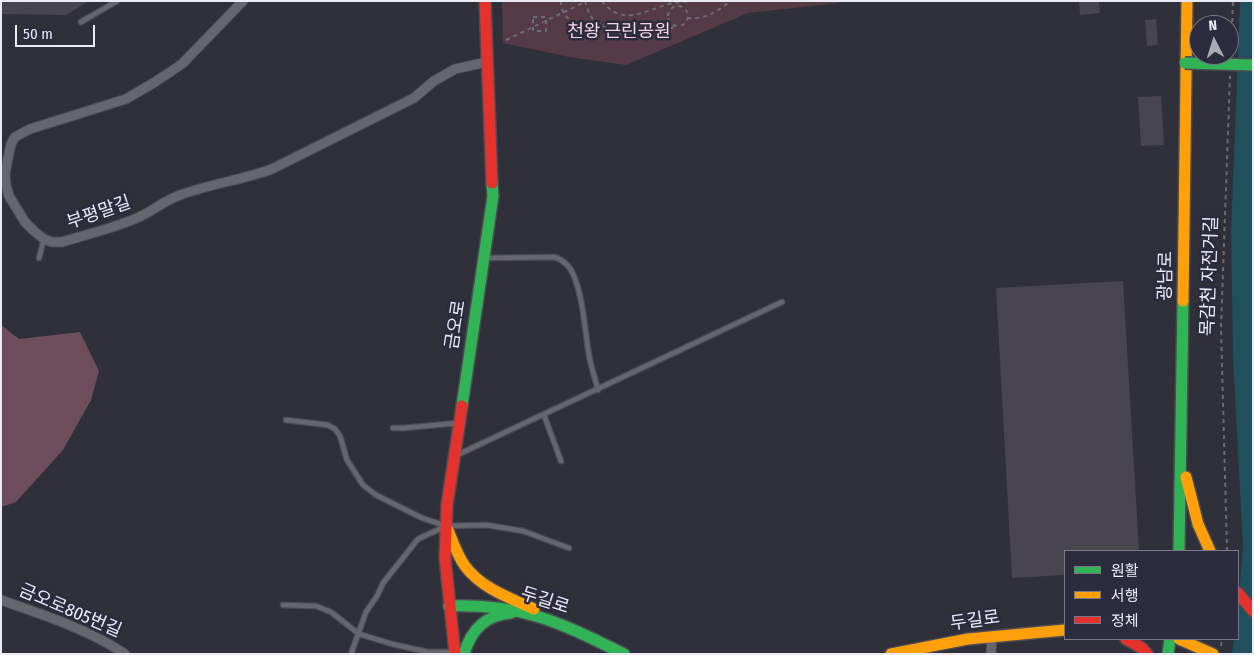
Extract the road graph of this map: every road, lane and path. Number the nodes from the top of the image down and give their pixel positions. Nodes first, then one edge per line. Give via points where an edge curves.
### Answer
1 (118, 1) edge
2 (243, 1) edge
3 (485, 1) edge
4 (561, 1) edge
5 (602, 1) edge
6 (689, 1) edge
7 (731, 1) edge
8 (1187, 1) edge
9 (1232, 1) edge
10 (585, 2) edge
11 (676, 3) edge
12 (563, 12) junction
13 (1231, 15) edge
14 (688, 18) junction
15 (593, 20) junction
16 (546, 21) junction
17 (81, 22) dead end
18 (674, 25) junction
19 (533, 27) junction
20 (506, 40) dead end
21 (487, 62) junction
22 (1185, 62) junction
23 (1253, 65) edge
24 (1230, 75) dead end
25 (44, 239) junction
26 (39, 258) dead end
27 (484, 258) junction
28 (782, 302) dead end
29 (598, 390) junction
30 (544, 415) junction
31 (286, 420) dead end
32 (459, 423) junction
33 (393, 428) dead end
34 (1181, 453) junction
35 (454, 457) junction
36 (561, 461) dead end
37 (446, 526) junction
38 (570, 548) dead end
39 (1179, 550) edge
40 (1210, 550) edge
41 (1227, 550) edge
42 (1239, 594) edge
43 (1, 600) edge
44 (283, 605) dead end
45 (448, 606) junction
46 (1253, 611) edge
47 (527, 612) junction
48 (569, 628) junction
49 (1064, 630) edge
50 (359, 634) junction
51 (992, 636) junction
52 (1128, 640) edge
53 (1170, 640) edge
54 (1181, 640) edge
55 (458, 653) edge
56 (1211, 653) edge
57 (125, 654) edge
58 (351, 654) edge
59 (624, 654) edge
60 (891, 654) edge
61 (992, 654) edge
62 (1147, 654) edge
63 (1168, 654) edge

1 - 17 lane
2 - 25 street via 182,64 133,95 30,129 15,137 5,173 9,196 25,222
3 - 21 street, 금오로
4 - 12 path
5 - 11 path via 623,16
6 - 11 path
7 - 14 path via 710,15
8 - 22 street, 광남로
9 - 13 path
10 - 12 path
10 - 15 path
11 - 14 path via 685,9
11 - 18 path via 668,15
12 - 15 path via 568,19 580,23
12 - 16 path
14 - 18 path via 681,25
15 - 18 path via 638,38 658,36
16 - 19 path
16 - 19 path via 546,31 533,31
16 - 19 path via 546,17 533,17
19 - 20 path
21 - 25 street, 부평말길 via 455,69 414,98 272,169 180,195 142,216 90,234 62,242
21 - 27 street, 금오로 via 493,196
22 - 23 street, bridge
22 - 34 street, 광남로
24 - 41 path, 목감천 자전거길 via 1221,328
25 - 26 lane
27 - 29 lane via 554,257 567,265 581,302 589,358
27 - 32 street, 금오로
28 - 29 lane
29 - 30 lane
30 - 35 lane
30 - 36 lane
31 - 37 lane via 328,425 335,429 347,460 363,485 391,503
32 - 33 lane
32 - 35 street, 금오로
34 - 39 street, 광남로
34 - 40 street via 1198,524
35 - 37 street, 금오로
37 - 38 lane via 502,527
37 - 45 street, 금오로
37 - 48 street via 458,553 473,574
37 - 50 lane via 418,539 383,583 366,612
42 - 46 street
43 - 57 street, 금오로805번길 via 62,622
44 - 50 lane via 316,606 331,612
45 - 47 street, 두길로 via 490,606
45 - 55 street, 금오로
47 - 48 street, 두길로
47 - 55 street via 506,613 485,620
48 - 59 street, 두길로
49 - 51 street, 두길로
50 - 55 lane via 428,652
50 - 58 lane
51 - 60 street, 두길로
51 - 61 street
52 - 62 street
53 - 63 street
54 - 56 street

